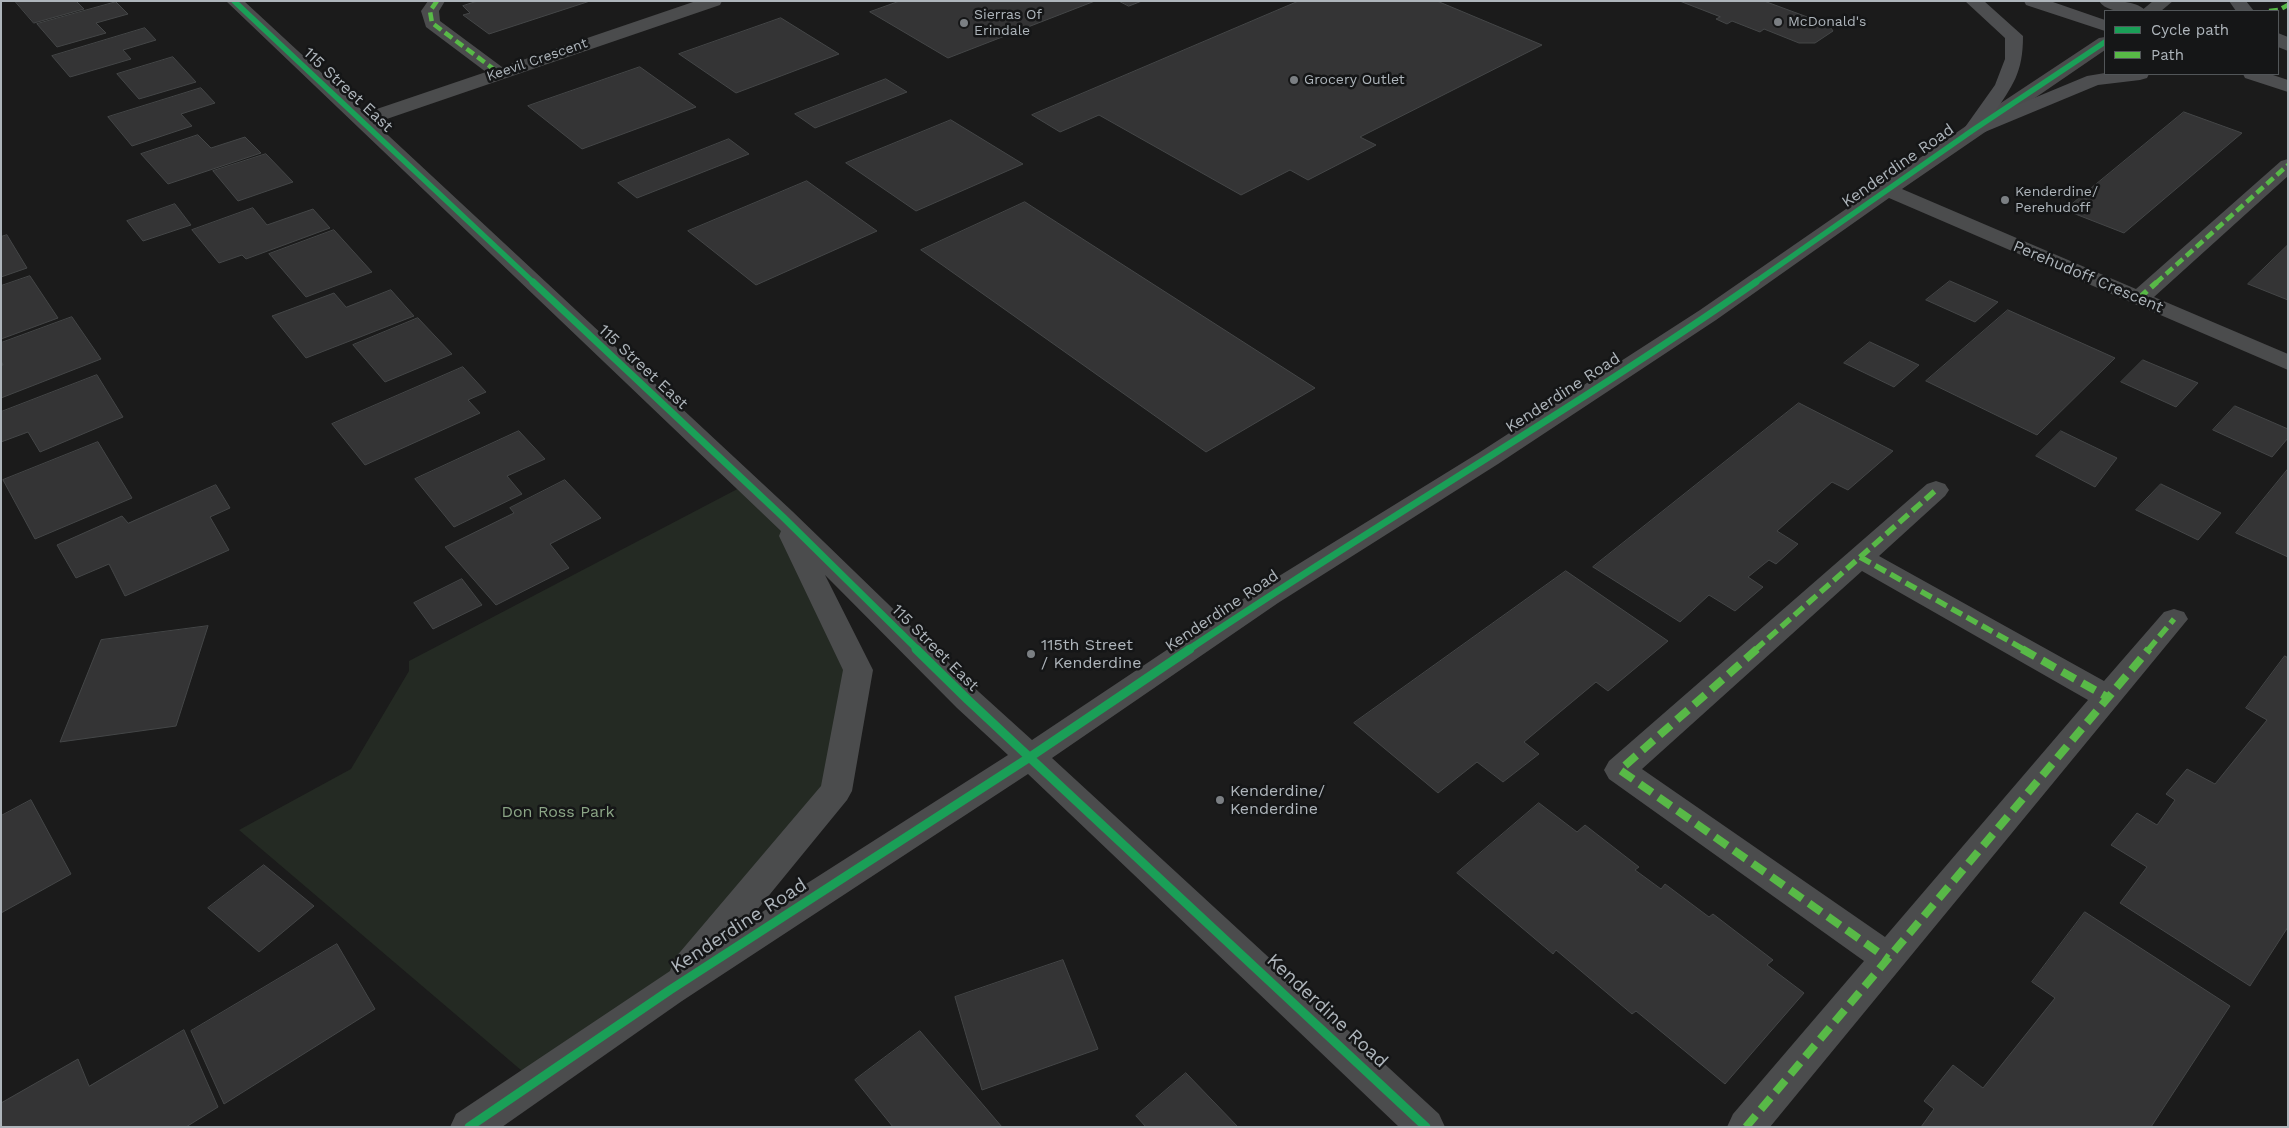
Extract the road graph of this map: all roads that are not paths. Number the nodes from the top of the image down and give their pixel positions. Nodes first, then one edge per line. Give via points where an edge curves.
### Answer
1 (234, 1) edge
2 (437, 1) edge
3 (714, 1) edge
4 (1973, 1) edge
5 (2032, 1) edge
6 (2107, 1) edge
7 (2164, 1) edge
8 (2134, 10) edge
9 (2151, 10) edge
10 (2104, 26) edge
11 (2104, 43) edge
12 (499, 73) junction
13 (2132, 75) edge
14 (2255, 75) edge
15 (2288, 86) edge
16 (361, 121) junction
17 (1973, 130) junction
18 (2288, 165) edge
19 (1888, 190) junction
20 (2138, 299) junction
21 (2288, 363) edge
22 (1936, 490) dead end
23 (783, 517) junction
24 (1860, 557) junction
25 (2174, 619) dead end
26 (2108, 698) junction
27 (1030, 757) junction
28 (1888, 959) junction
29 (670, 990) junction
30 (469, 1127) edge
31 (1426, 1127) edge
32 (1746, 1127) edge

1 - 16 street, 115 Street East
2 - 12 street via 430,11 432,23
3 - 12 street, Keevil Crescent
4 - 17 main road via 2014,36 2014,59 2004,85
5 - 10 main road
6 - 8 main road
7 - 9 street
11 - 17 street, Kenderdine Road
12 - 16 street, Keevil Crescent
13 - 17 main road via 2094,80
14 - 15 main road
16 - 23 street, 115 Street East
17 - 19 street, Kenderdine Road
18 - 20 street
19 - 20 street, Perehudoff Crescent
19 - 27 street, Kenderdine Road via 1708,315 1489,458 1268,596
20 - 21 street, Perehudoff Crescent
22 - 24 street
23 - 27 street, 115 Street East
23 - 29 street via 858,670 836,791
24 - 26 street
24 - 28 street via 1620,770
25 - 26 street
26 - 28 street
27 - 29 street, Kenderdine Road
27 - 31 street, Kenderdine Road
28 - 32 street
29 - 30 street, Kenderdine Road

